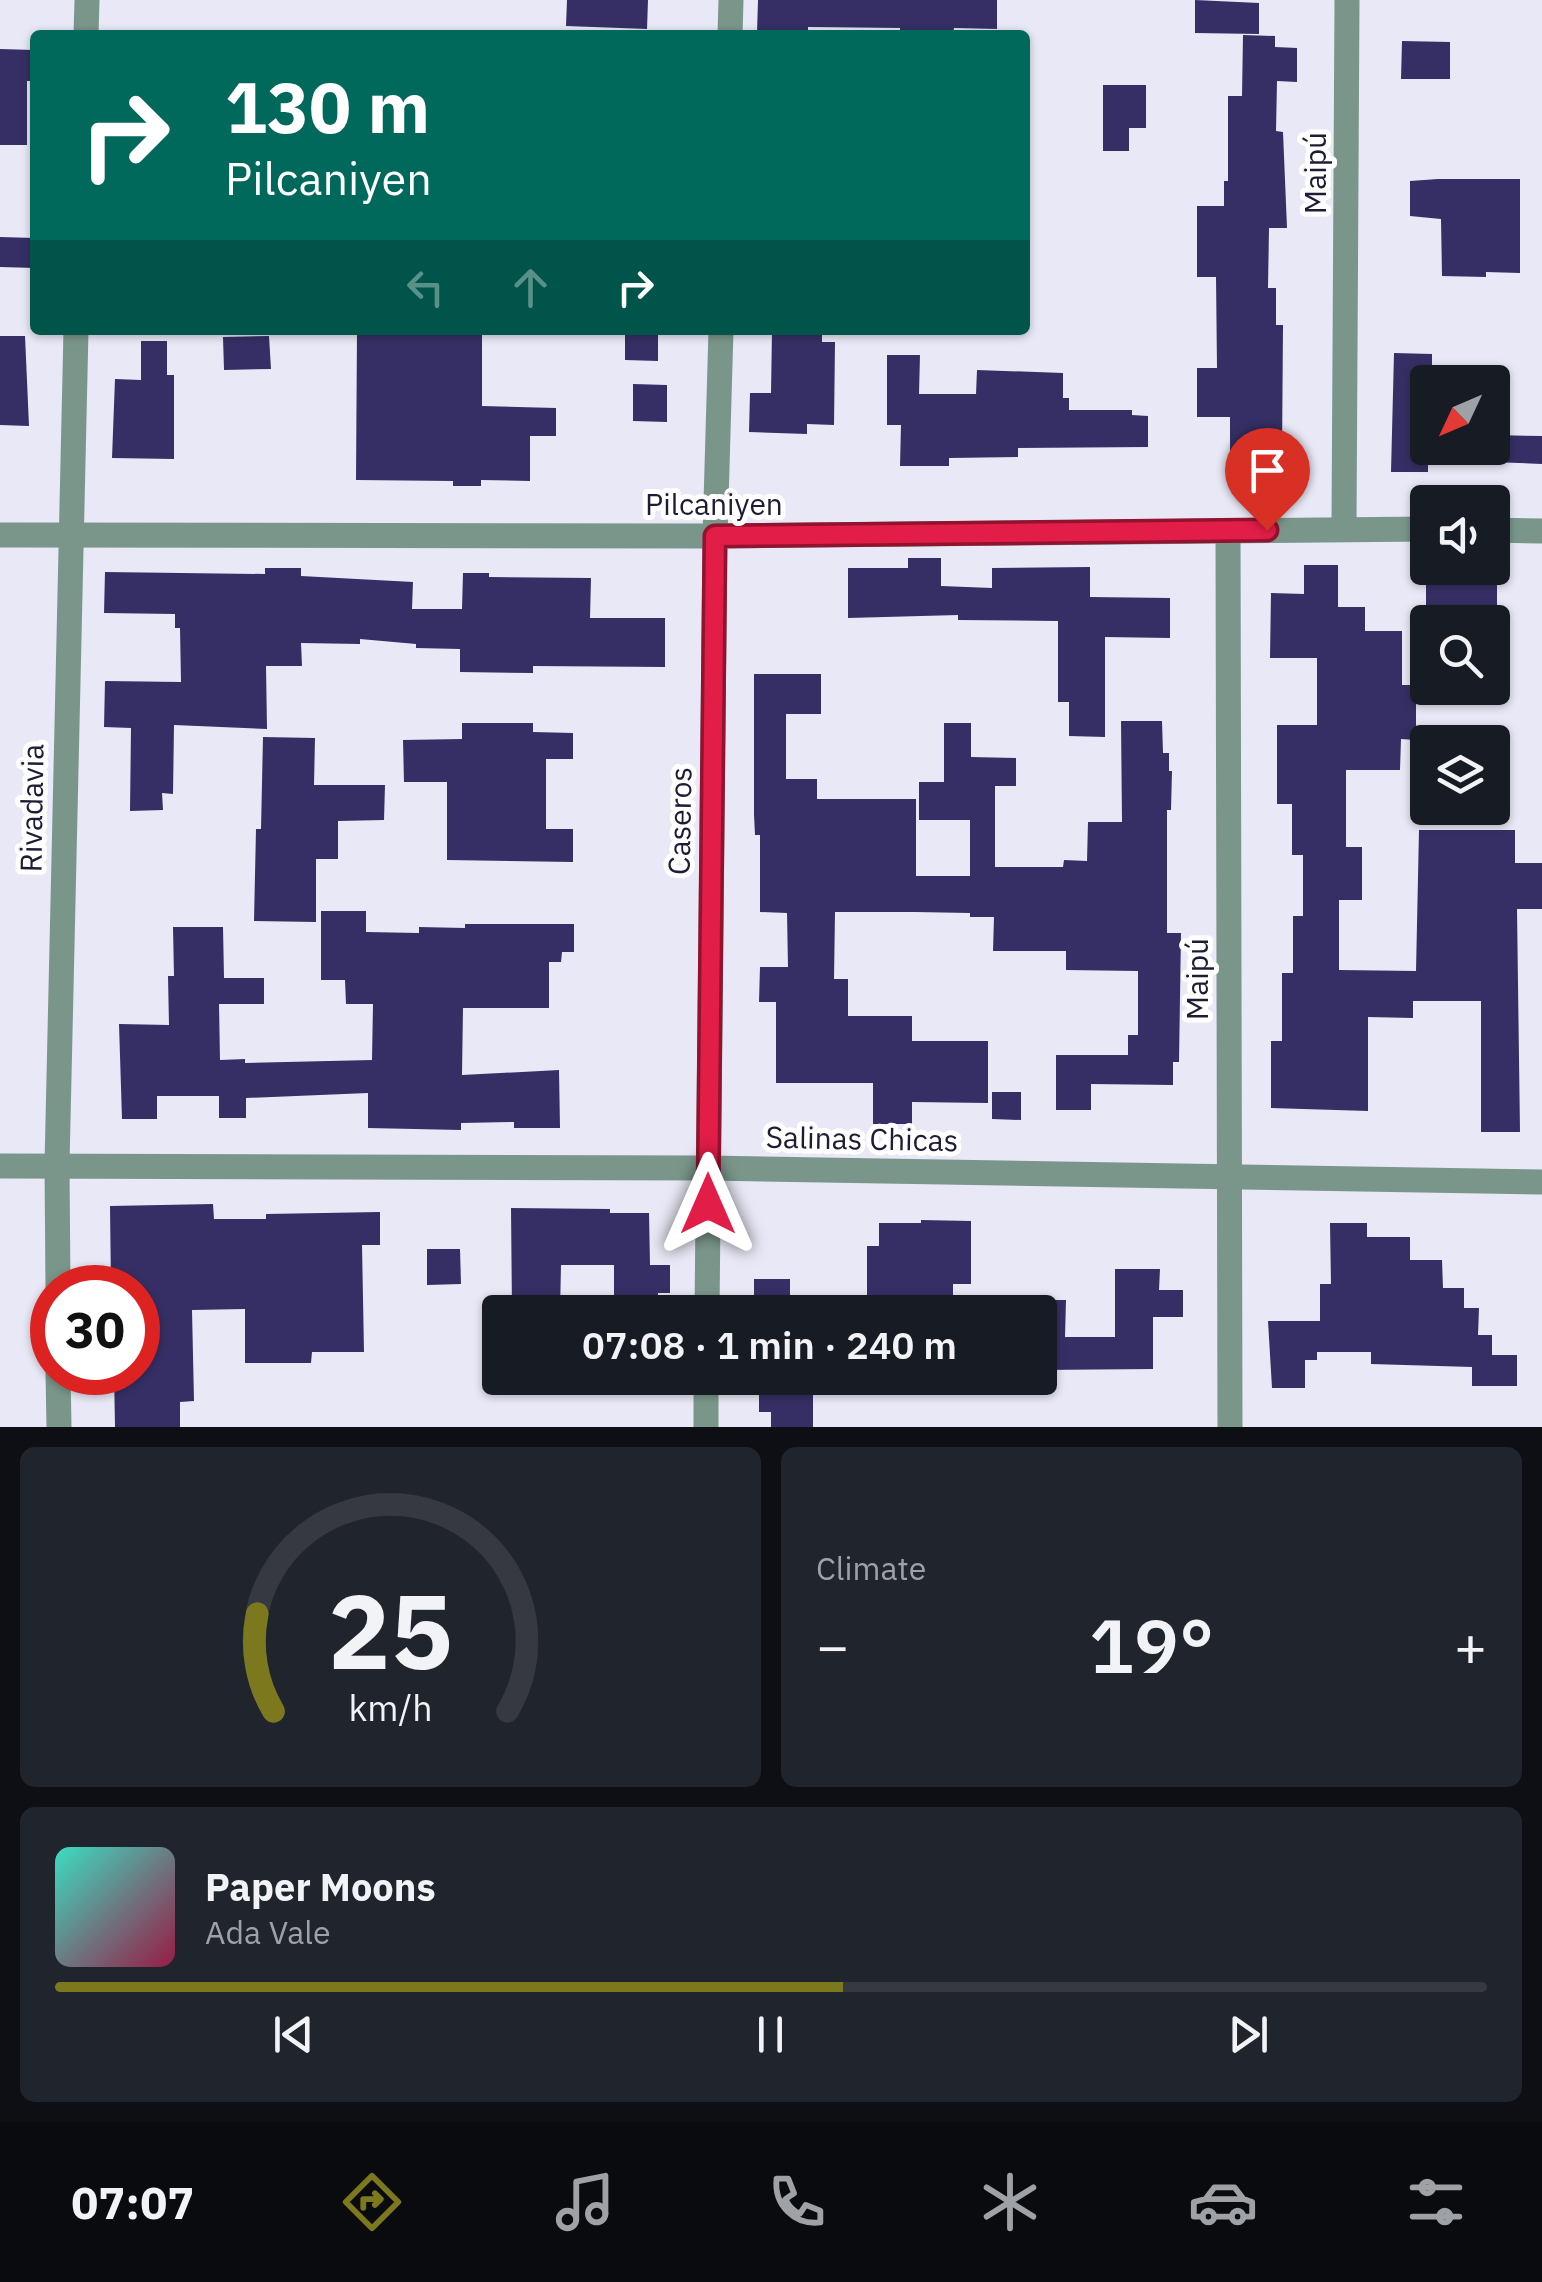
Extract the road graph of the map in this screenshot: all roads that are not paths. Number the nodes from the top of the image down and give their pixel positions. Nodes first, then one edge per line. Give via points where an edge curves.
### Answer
1 (88, 0) edge
2 (731, 0) edge
3 (1347, 0) edge
4 (86, 30) edge
5 (730, 30) edge
6 (76, 335) edge
7 (721, 335) edge
8 (1344, 527) junction
9 (1410, 529) edge
10 (1510, 530) edge
11 (1542, 531) edge
12 (1228, 532) junction
13 (0, 535) edge
14 (715, 536) junction
15 (70, 537) junction
16 (57, 1165) junction
17 (0, 1166) edge
18 (708, 1168) junction
19 (1229, 1177) junction
20 (1542, 1182) edge
21 (58, 1265) edge
22 (707, 1295) edge
23 (58, 1395) edge
24 (706, 1395) edge
25 (59, 1427) edge
26 (706, 1427) edge
27 (1230, 1427) edge

1 - 4 street
2 - 5 street
3 - 8 street, Maipú
6 - 15 street, Rivadavia
7 - 14 street, Caseros
8 - 9 street, Pilcaniyen
8 - 12 street, Pilcaniyen
10 - 11 street
12 - 14 street, Pilcaniyen
12 - 19 street, Maipú
13 - 15 street, Pilcaniyen
14 - 15 street, Pilcaniyen
14 - 18 street, Caseros
15 - 16 street, Rivadavia
16 - 17 street, Salinas Chicas
16 - 18 street, Salinas Chicas
16 - 21 street, Rivadavia
18 - 19 street, Salinas Chicas
18 - 22 street, Caseros
19 - 20 street, Salinas Chicas
19 - 27 street, Maipú
23 - 25 street
24 - 26 street

